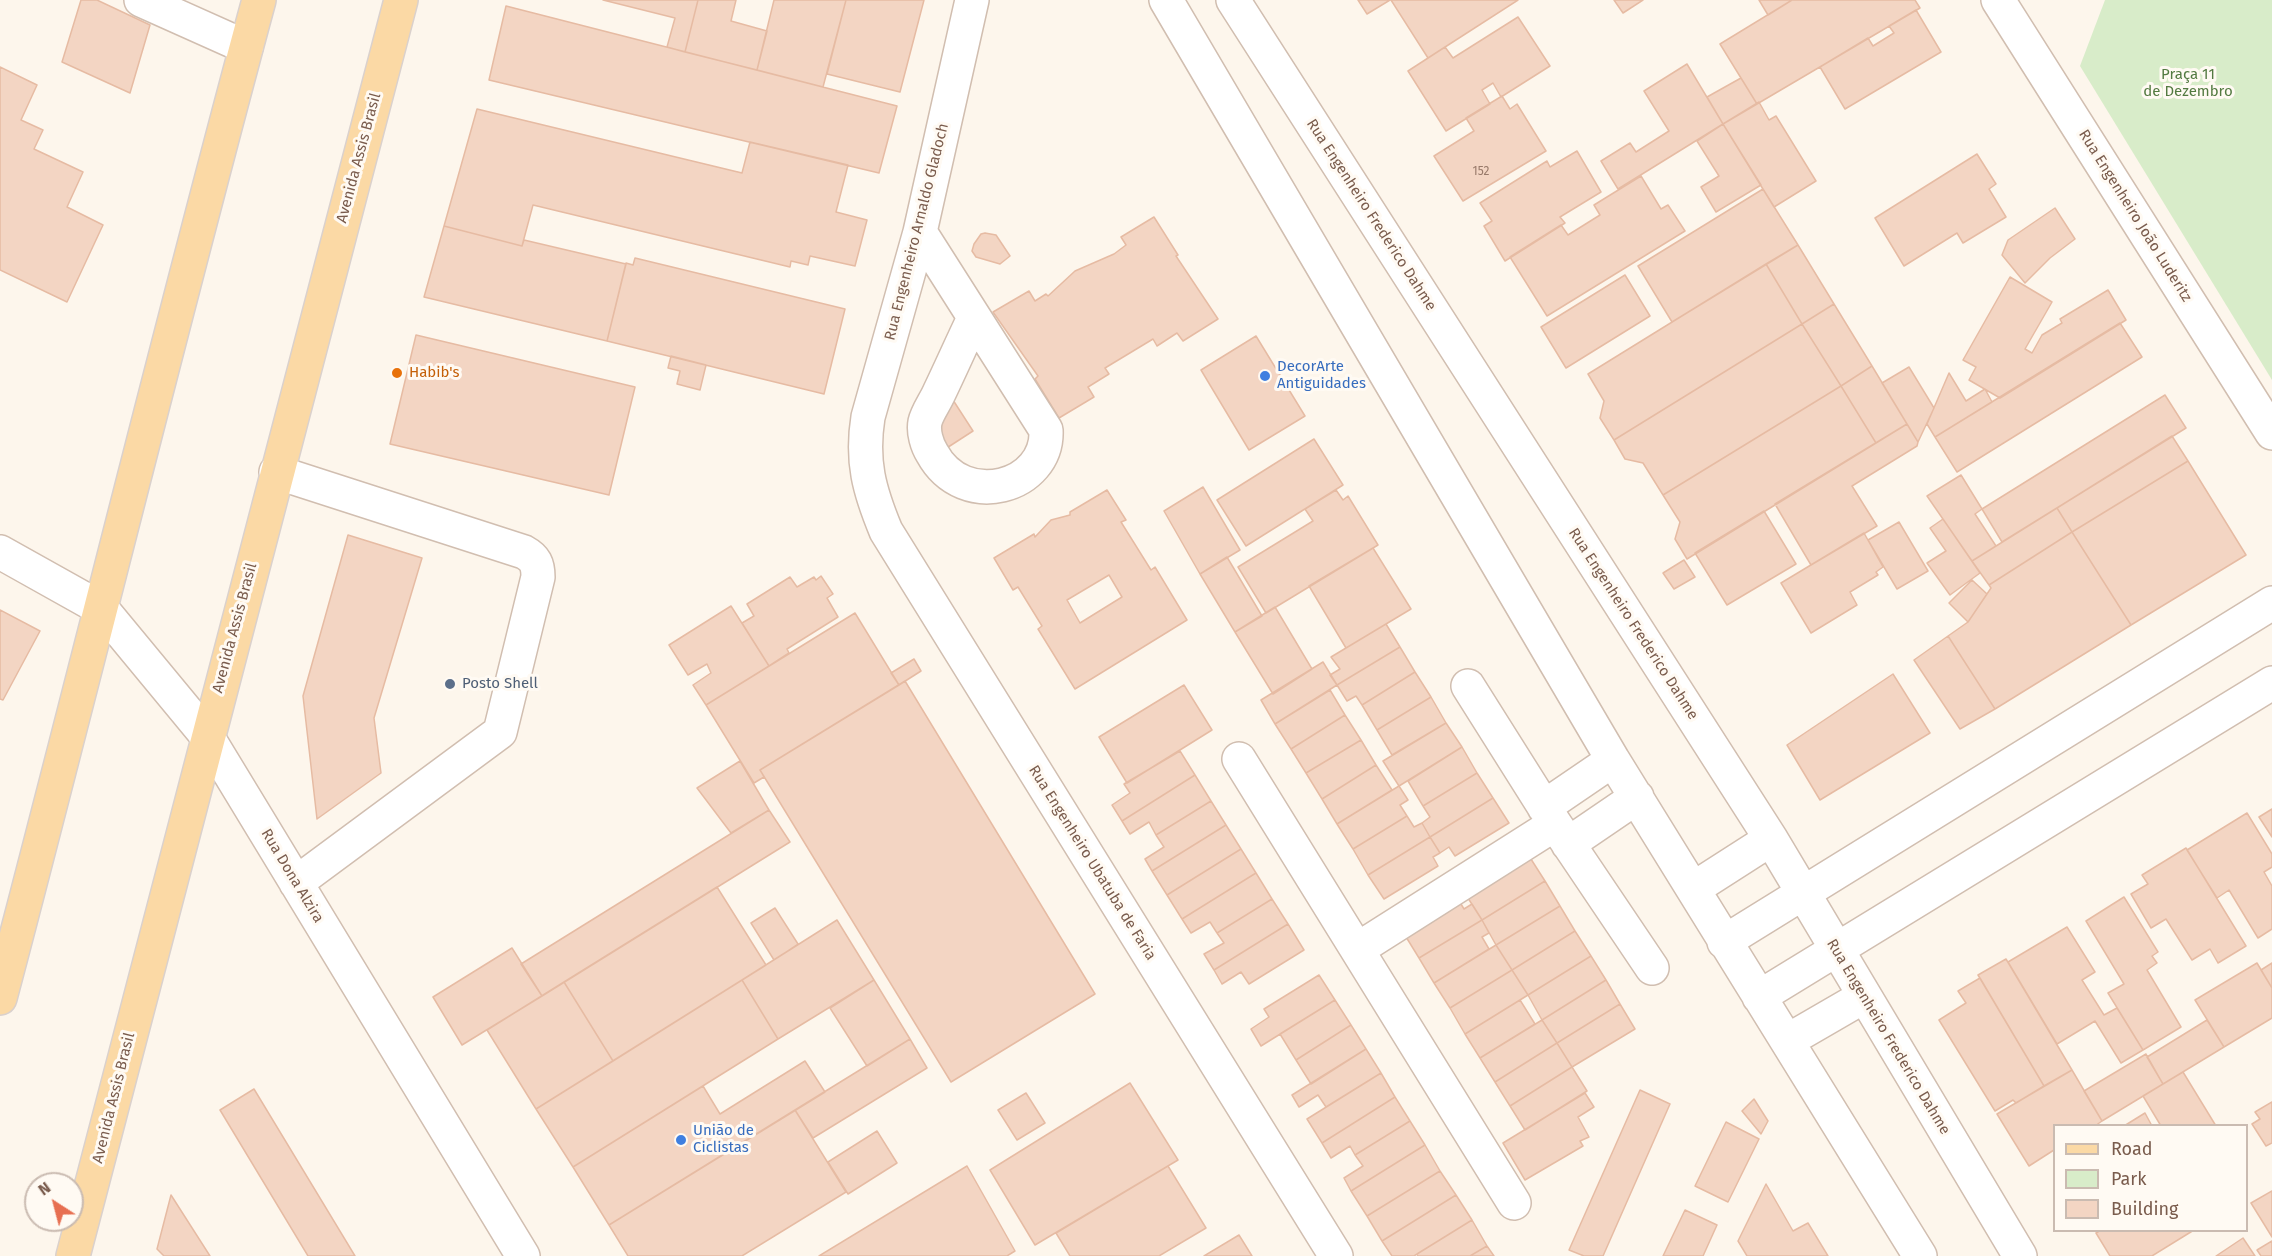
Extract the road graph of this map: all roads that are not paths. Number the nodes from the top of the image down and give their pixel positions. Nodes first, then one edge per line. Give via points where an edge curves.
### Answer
1 (141, 0) edge
2 (259, 0) edge
3 (400, 0) edge
4 (972, 0) edge
5 (1166, 0) edge
6 (1233, 0) edge
7 (1998, 0) edge
8 (246, 47) junction
9 (920, 232) junction
10 (974, 318) junction
11 (2272, 433) edge
12 (865, 464) joint
13 (276, 472) junction
14 (0, 552) edge
15 (2272, 603) edge
16 (102, 609) junction
17 (2272, 683) edge
18 (1468, 686) dead end
19 (207, 736) junction
20 (1239, 759) dead end
21 (1613, 759) junction
22 (1637, 798) junction
23 (1556, 825) junction
24 (1771, 839) junction
25 (296, 883) junction
26 (1693, 889) junction
27 (1804, 892) junction
28 (1724, 942) junction
29 (1358, 949) junction
30 (1835, 950) junction
31 (1652, 968) dead end
32 (1759, 997) junction
33 (1863, 997) junction
34 (0, 998) edge
35 (1787, 1041) junction
36 (1514, 1203) dead end
37 (73, 1256) edge
38 (523, 1256) edge
39 (1336, 1256) edge
40 (1920, 1256) edge
41 (2020, 1256) edge

1 - 8 street
2 - 8 main road
3 - 13 main road, Avenida Assis Brasil
4 - 9 street, Rua Engenheiro Arnaldo Gladoch
5 - 21 street
6 - 24 street, Rua Engenheiro Frederico Dahme
7 - 11 street, Rua Engenheiro João Luderitz
8 - 16 main road
9 - 10 street
9 - 12 street, Rua Engenheiro Arnaldo Gladoch via 868,417
10 - 10 street via 1046,430 1043,454 1026,473 985,489 970,487 944,471 927,444 925,423
12 - 39 street, Rua Engenheiro Ubatuba de Faria via 873,501 886,531
13 - 19 main road, Avenida Assis Brasil
13 - 25 street via 524,552 538,566 500,732
14 - 16 street, Rua Dona Alzira
15 - 27 street
16 - 19 street, Rua Dona Alzira
16 - 34 main road
17 - 30 street
18 - 23 street
19 - 25 street, Rua Dona Alzira
19 - 37 main road, Avenida Assis Brasil
20 - 29 street
21 - 22 street
21 - 23 street
22 - 23 street
22 - 26 street
23 - 29 street
23 - 31 street
24 - 26 street
24 - 27 street, Rua Engenheiro Frederico Dahme
25 - 38 street, Rua Dona Alzira
26 - 28 street
27 - 28 street
27 - 30 street, Rua Engenheiro Frederico Dahme
28 - 32 street
29 - 36 street
30 - 32 street
30 - 33 street, Rua Engenheiro Frederico Dahme
32 - 35 street
33 - 35 street
33 - 41 street, Rua Engenheiro Frederico Dahme
35 - 40 street

